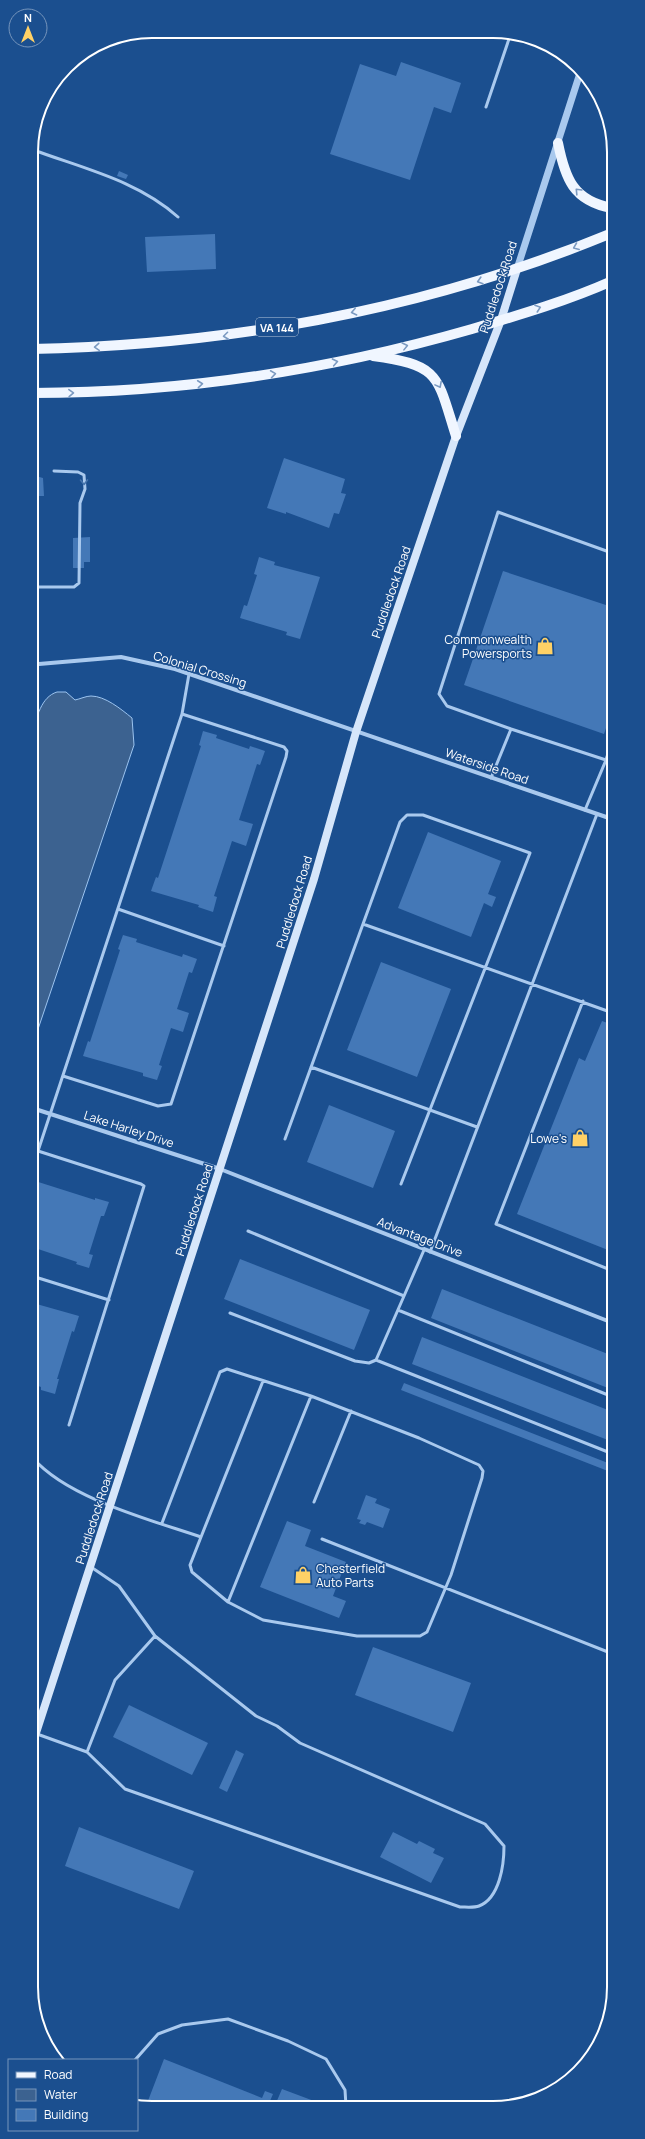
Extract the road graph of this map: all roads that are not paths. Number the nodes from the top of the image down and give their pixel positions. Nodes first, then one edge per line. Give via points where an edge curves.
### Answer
1 (509, 39) edge
2 (579, 77) edge
3 (486, 107) dead end
4 (558, 143) junction
5 (38, 152) edge
6 (607, 207) edge
7 (178, 217) dead end
8 (607, 235) edge
9 (517, 269) junction
10 (607, 283) edge
11 (501, 320) junction
12 (38, 349) edge
13 (368, 356) junction
14 (38, 393) edge
15 (456, 436) junction
16 (54, 471) dead end
17 (607, 551) edge
18 (38, 586) edge
19 (38, 664) edge
20 (189, 674) junction
21 (182, 714) junction
22 (511, 728) junction
23 (356, 732) junction
24 (607, 757) edge
25 (606, 760) junction
26 (491, 778) junction
27 (585, 810) junction
28 (597, 814) junction
29 (607, 817) edge
30 (118, 909) junction
31 (363, 924) junction
32 (224, 946) junction
33 (485, 968) junction
34 (532, 985) junction
35 (583, 1001) junction
36 (607, 1011) edge
37 (311, 1067) junction
38 (63, 1076) junction
39 (38, 1110) edge
40 (430, 1111) junction
41 (50, 1114) junction
42 (477, 1128) junction
43 (286, 1139) dead end
44 (38, 1151) joint
45 (220, 1169) junction
46 (401, 1184) dead end
47 (248, 1231) dead end
48 (424, 1250) junction
49 (430, 1252) junction
50 (607, 1270) edge
51 (38, 1278) edge
52 (404, 1296) junction
53 (109, 1300) junction
54 (398, 1310) junction
55 (230, 1313) dead end
56 (607, 1321) edge
57 (376, 1360) junction
58 (263, 1381) junction
59 (607, 1395) edge
60 (311, 1396) junction
61 (351, 1411) junction
62 (69, 1425) dead end
63 (607, 1452) edge
64 (38, 1462) edge
65 (314, 1502) dead end
66 (110, 1505) junction
67 (162, 1523) junction
68 (201, 1537) junction
69 (322, 1539) dead end
70 (90, 1566) junction
71 (446, 1587) junction
72 (228, 1602) junction
73 (155, 1636) junction
74 (607, 1652) edge
75 (38, 1726) edge
76 (38, 1739) edge
77 (87, 1752) junction
78 (136, 2059) edge
79 (346, 2101) edge

1 - 3 lane
2 - 4 street, Puddledock Road
6 -> 4 main road via 588,201 577,193 565,173
4 - 9 street, Puddledock Road
5 - 7 lane via 129,185 151,196
8 -> 9 main road, VA 144
9 - 11 main road, Puddledock Road
9 -> 12 main road, VA 144 via 468,285 306,323 169,342
11 -> 10 main road
13 -> 11 main road
11 - 15 main road, Puddledock Road
14 -> 13 main road via 79,393 213,383
13 -> 15 main road via 403,360 420,366 434,376 441,389
15 - 23 main road, Puddledock Road
16 -> 18 lane via 78,472 84,475 85,489 80,503 79,583 74,587
17 - 22 lane via 498,512 439,694 447,706
19 - 20 street, Colonial Crossing via 121,657
20 - 21 lane
20 - 23 street, Colonial Crossing
21 - 30 lane
21 - 32 lane via 284,747 287,751
22 - 25 lane
22 - 26 lane
23 - 26 street, Waterside Road
23 - 45 main road, Puddledock Road via 314,879
24 - 25 lane
25 - 27 lane
26 - 27 street, Waterside Road
27 - 28 street, Waterside Road
28 - 29 street, Waterside Road
28 - 34 lane
30 - 32 lane
30 - 38 lane
31 - 33 lane
31 - 33 lane via 400,822 407,815 423,815 530,854
31 - 37 lane
32 - 38 lane via 171,1104 158,1106
33 - 34 lane
33 - 40 lane
34 - 35 lane
34 - 42 lane
35 - 36 lane
35 - 50 lane via 496,1224
37 - 40 lane
37 - 43 lane
38 - 41 lane
39 - 41 street, Lake Harley Drive
40 - 42 lane
40 - 46 lane
41 - 44 lane
41 - 45 street, Lake Harley Drive
42 - 49 lane
44 - 53 lane via 144,1186
45 - 48 street, Advantage Drive
45 - 66 main road, Puddledock Road
47 - 52 lane
48 - 49 street, Advantage Drive
48 - 52 lane
49 - 56 street, Advantage Drive
51 - 53 lane
52 - 54 lane
53 - 62 lane
54 - 57 lane
54 - 59 lane
55 - 57 lane via 355,1361 369,1363
57 - 63 lane
58 - 60 lane
58 - 67 lane via 227,1369 220,1372
58 - 68 lane
60 - 61 lane
60 - 72 lane
61 - 65 lane
61 - 71 lane via 479,1465 483,1471
64 - 66 lane via 62,1482
66 - 67 lane
66 - 70 main road, Puddledock Road
67 - 68 lane
68 - 72 lane via 190,1565 192,1572
69 - 71 lane
70 - 73 lane via 119,1586
70 - 75 main road, Puddledock Road
71 - 72 lane via 427,1632 420,1636 357,1636 262,1620
71 - 74 lane
73 - 77 lane via 115,1680
73 - 77 lane via 256,1716 300,1743 485,1824 504,1846 504,1861 495,1893 479,1906 460,1907 126,1789
76 - 77 lane
78 - 79 lane via 158,2034 182,2025 228,2019 288,2041 326,2059 345,2090

